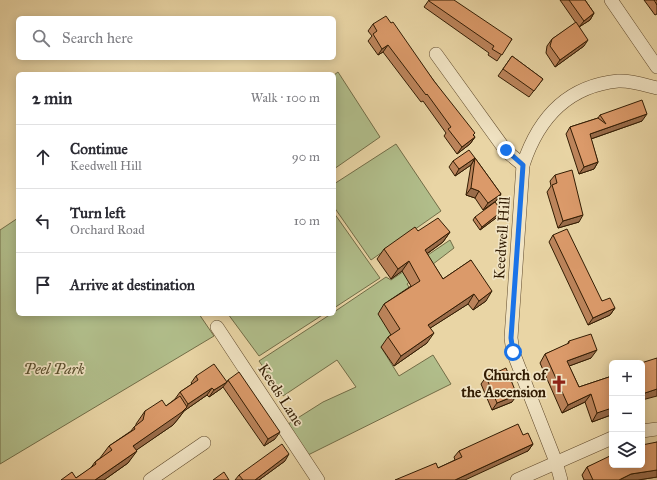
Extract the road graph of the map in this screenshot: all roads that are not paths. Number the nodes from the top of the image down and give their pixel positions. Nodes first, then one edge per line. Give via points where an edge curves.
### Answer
1 (611, 0) edge
2 (436, 54) dead end
3 (657, 67) edge
4 (657, 88) edge
5 (523, 165) junction
6 (217, 327) dead end
7 (657, 428) edge
8 (645, 430) edge
9 (609, 439) edge
10 (204, 442) dead end
11 (556, 462) junction
12 (150, 480) edge
13 (318, 480) edge
14 (517, 480) edge
15 (561, 480) edge

1 - 3 street
2 - 5 street via 506,150
4 - 5 street, Keedwell Hill via 619,81 595,85 575,94 556,108 539,127
5 - 11 street, Keedwell Hill via 511,338 513,352
6 - 13 street, Keeds Lane
7 - 8 street
9 - 11 street
10 - 12 street
11 - 14 street
11 - 15 street, Keedwell Hill

